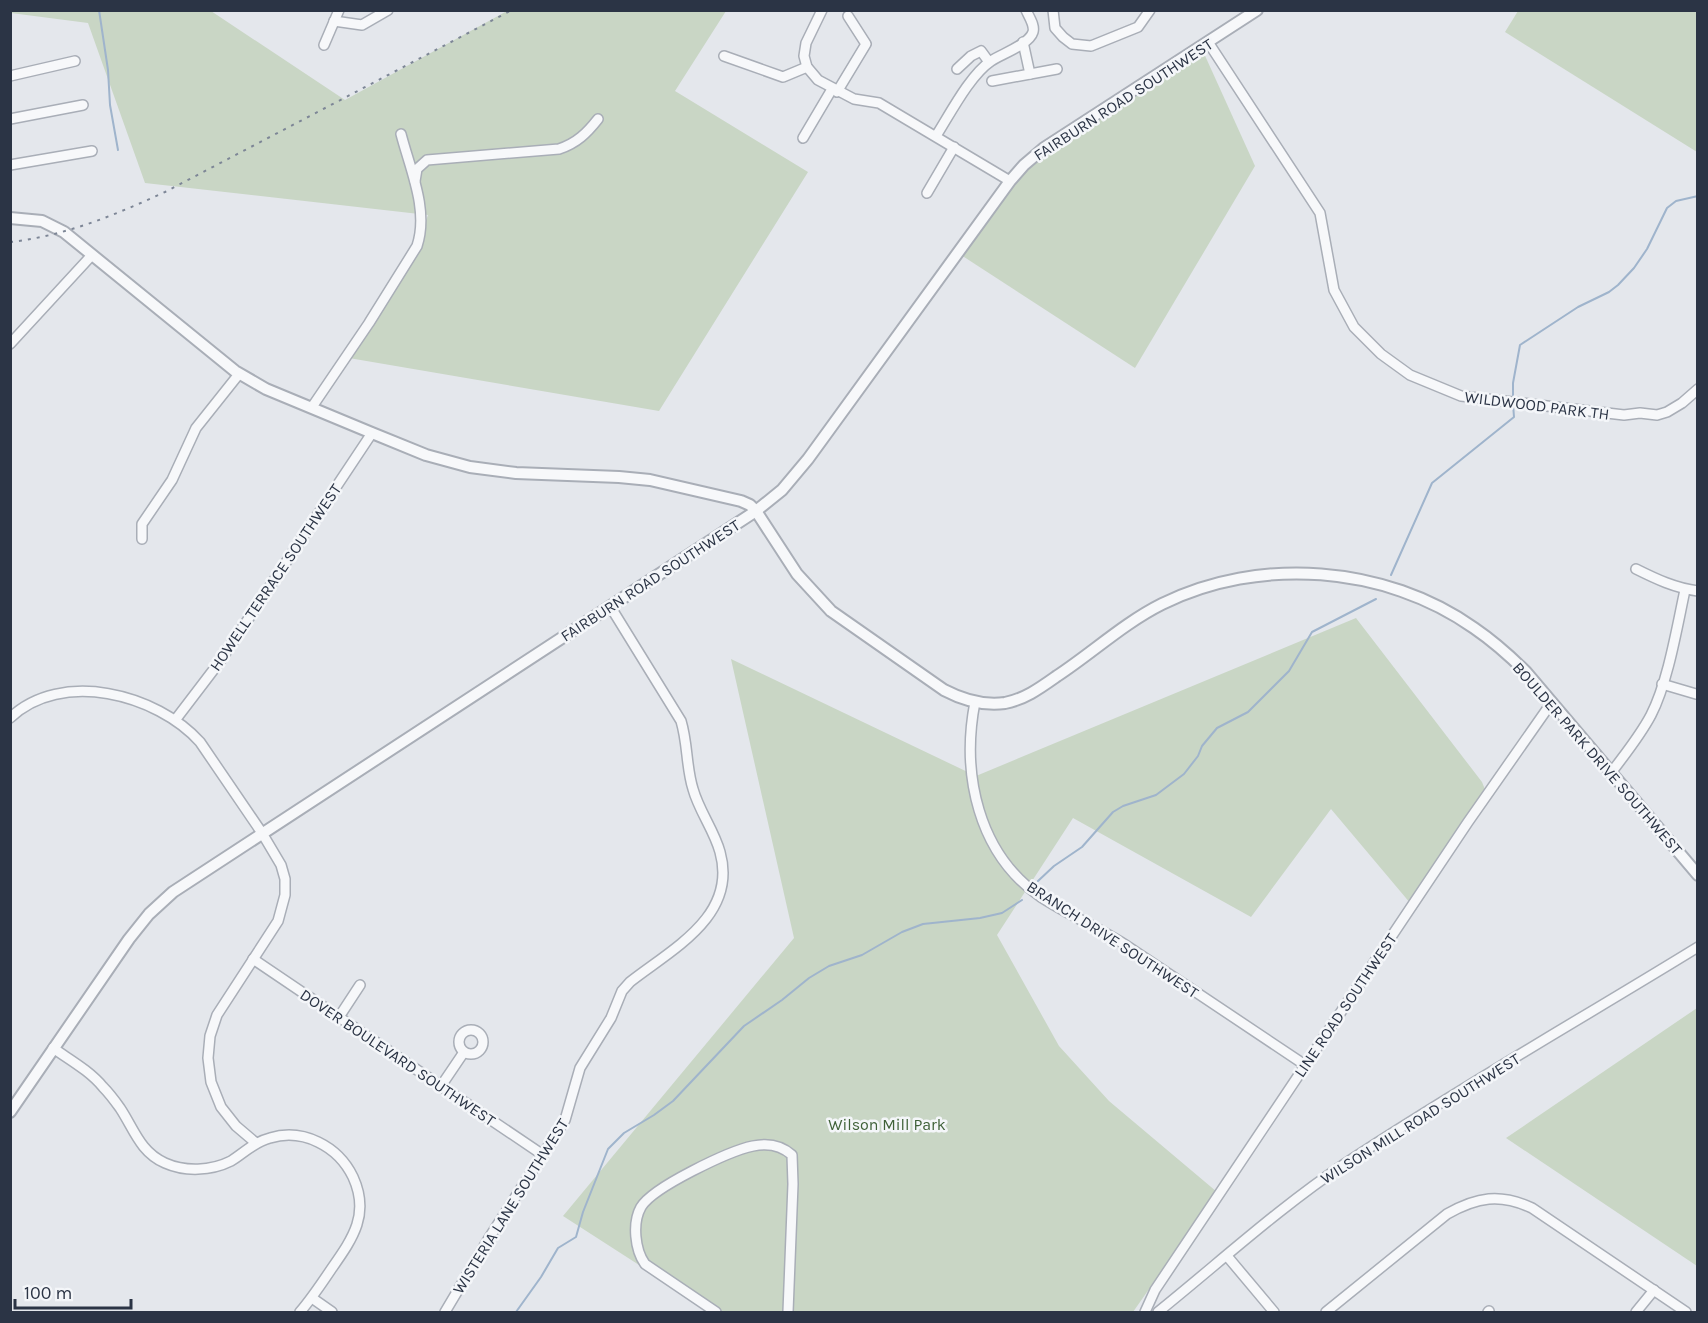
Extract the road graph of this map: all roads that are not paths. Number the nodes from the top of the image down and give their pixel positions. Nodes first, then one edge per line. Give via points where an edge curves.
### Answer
1 (339, 10) edge
2 (388, 10) edge
3 (822, 10) edge
4 (1026, 10) edge
5 (1053, 10) edge
6 (1150, 10) edge
7 (1257, 10) edge
8 (848, 16) dead end
9 (334, 21) junction
10 (1023, 42) junction
11 (1208, 42) junction
12 (324, 45) dead end
13 (724, 56) dead end
14 (75, 61) dead end
15 (989, 62) junction
16 (807, 67) junction
17 (957, 69) dead end
18 (1057, 69) dead end
19 (1030, 74) junction
20 (10, 76) edge
21 (992, 81) dead end
22 (835, 90) junction
23 (83, 105) dead end
24 (10, 119) edge
25 (598, 119) dead end
26 (401, 134) dead end
27 (936, 136) junction
28 (803, 138) dead end
29 (954, 147) junction
30 (92, 151) dead end
31 (10, 165) edge
32 (1010, 181) junction
33 (414, 183) junction
34 (927, 193) dead end
35 (10, 218) edge
36 (92, 255) junction
37 (10, 344) edge
38 (239, 374) junction
39 (1698, 389) edge
40 (312, 407) junction
41 (372, 433) junction
42 (756, 511) junction
43 (142, 539) dead end
44 (1636, 569) dead end
45 (1685, 590) junction
46 (1698, 591) edge
47 (610, 606) junction
48 (1662, 684) junction
49 (1696, 694) edge
50 (975, 702) junction
51 (1552, 702) junction
52 (10, 718) edge
53 (176, 719) junction
54 (1611, 772) junction
55 (262, 832) junction
56 (1698, 875) edge
57 (1698, 947) edge
58 (253, 959) junction
59 (360, 986) dead end
60 (339, 1017) junction
61 (53, 1048) junction
62 (464, 1052) dead end
63 (1305, 1065) junction
64 (441, 1086) junction
65 (10, 1112) edge
66 (256, 1143) junction
67 (543, 1155) junction
68 (1227, 1256) junction
69 (1654, 1290) junction
70 (312, 1298) junction
71 (300, 1312) edge
72 (332, 1312) edge
73 (445, 1312) edge
74 (716, 1312) edge
75 (788, 1312) edge
76 (1145, 1312) edge
77 (1158, 1312) edge
78 (1274, 1312) edge
79 (1326, 1312) edge
80 (1636, 1312) edge
81 (1686, 1312) edge

1 - 9 street
2 - 9 street via 362,25
3 - 16 street via 806,43
4 - 10 street via 1034,25 1029,39
5 - 6 street via 1055,28 1063,37 1072,44 1091,46 1138,27
7 - 11 street, FAIRBURN ROAD SOUTHWEST
8 - 22 street via 866,44
9 - 12 street
10 - 15 street
10 - 19 street
11 - 32 street, FAIRBURN ROAD SOUTHWEST via 1044,148
11 - 39 street, WILDWOOD PARK TH via 1320,213 1334,290 1354,327 1410,375 1461,396 1624,416 1666,412
13 - 16 street via 783,76
14 - 20 street
15 - 17 street via 981,51
15 - 27 street via 968,85
16 - 22 street via 818,81
18 - 19 street
19 - 21 street
22 - 27 street via 854,99 879,103
22 - 28 street
23 - 24 street
25 - 33 street via 584,136 560,149 427,160 417,169
26 - 33 street
27 - 29 street
29 - 32 street
29 - 34 street
30 - 31 street
32 - 42 street, FAIRBURN ROAD SOUTHWEST via 808,459 782,490
33 - 40 street via 421,223 417,246
35 - 36 street via 53,225
36 - 37 street
36 - 38 street
38 - 40 street
38 - 43 street via 196,428 172,480 142,524
40 - 41 street
41 - 42 street via 426,455 470,467 650,480 741,501
41 - 53 street, HOWELL TERRACE SOUTHWEST via 221,660
42 - 47 street, FAIRBURN ROAD SOUTHWEST
42 - 50 street, BOULDER PARK DRIVE SOUTHWEST via 797,574 831,611 944,690
44 - 45 street
45 - 46 street
45 - 48 street
47 - 55 street, FAIRBURN ROAD SOUTHWEST
47 - 67 street, WISTERIA LANE SOUTHWEST via 681,721 692,788 720,850 723,883 717,905 704,924 622,991 580,1068 565,1120
48 - 49 street
48 - 54 street via 1652,713
50 - 51 street, BOULDER PARK DRIVE SOUTHWEST via 1004,703 1031,694 1138,618 1184,594 1233,580 1301,573 1367,581 1443,609 1500,647
50 - 63 street, BRANCH DRIVE SOUTHWEST via 971,747 975,801 990,840 1013,873 1042,897 1115,939
51 - 54 street, BOULDER PARK DRIVE SOUTHWEST
51 - 63 street, LINE ROAD SOUTHWEST
52 - 53 street via 37,699 86,691 135,701
53 - 55 street via 200,742
54 - 56 street, BOULDER PARK DRIVE SOUTHWEST
55 - 58 street via 281,865 285,895 278,921
55 - 61 street, FAIRBURN ROAD SOUTHWEST via 175,890 149,914
57 - 68 street, WILSON MILL ROAD SOUTHWEST via 1346,1163
58 - 60 street, DOVER BOULEVARD SOUTHWEST
58 - 66 street via 217,1016 208,1058 211,1082 221,1107
59 - 60 street
60 - 64 street, DOVER BOULEVARD SOUTHWEST
61 - 65 street, FAIRBURN ROAD SOUTHWEST
61 - 66 street via 102,1084 120,1107 139,1143 165,1163 187,1170 210,1168 230,1161
62 - 64 street
63 - 76 street, LINE ROAD SOUTHWEST via 1155,1290
64 - 67 street, DOVER BOULEVARD SOUTHWEST
66 - 70 street via 285,1135 315,1140 339,1156 355,1182 360,1210 355,1233
67 - 73 street, WISTERIA LANE SOUTHWEST
68 - 77 street, WILSON MILL ROAD SOUTHWEST
68 - 78 street
69 - 79 street via 1532,1208 1509,1199 1484,1199 1447,1214
69 - 80 street
69 - 81 street
70 - 71 street
70 - 72 street
74 - 75 street via 645,1264 639,1255 637,1217 651,1196 670,1184 721,1156 754,1145 784,1148 792,1155

